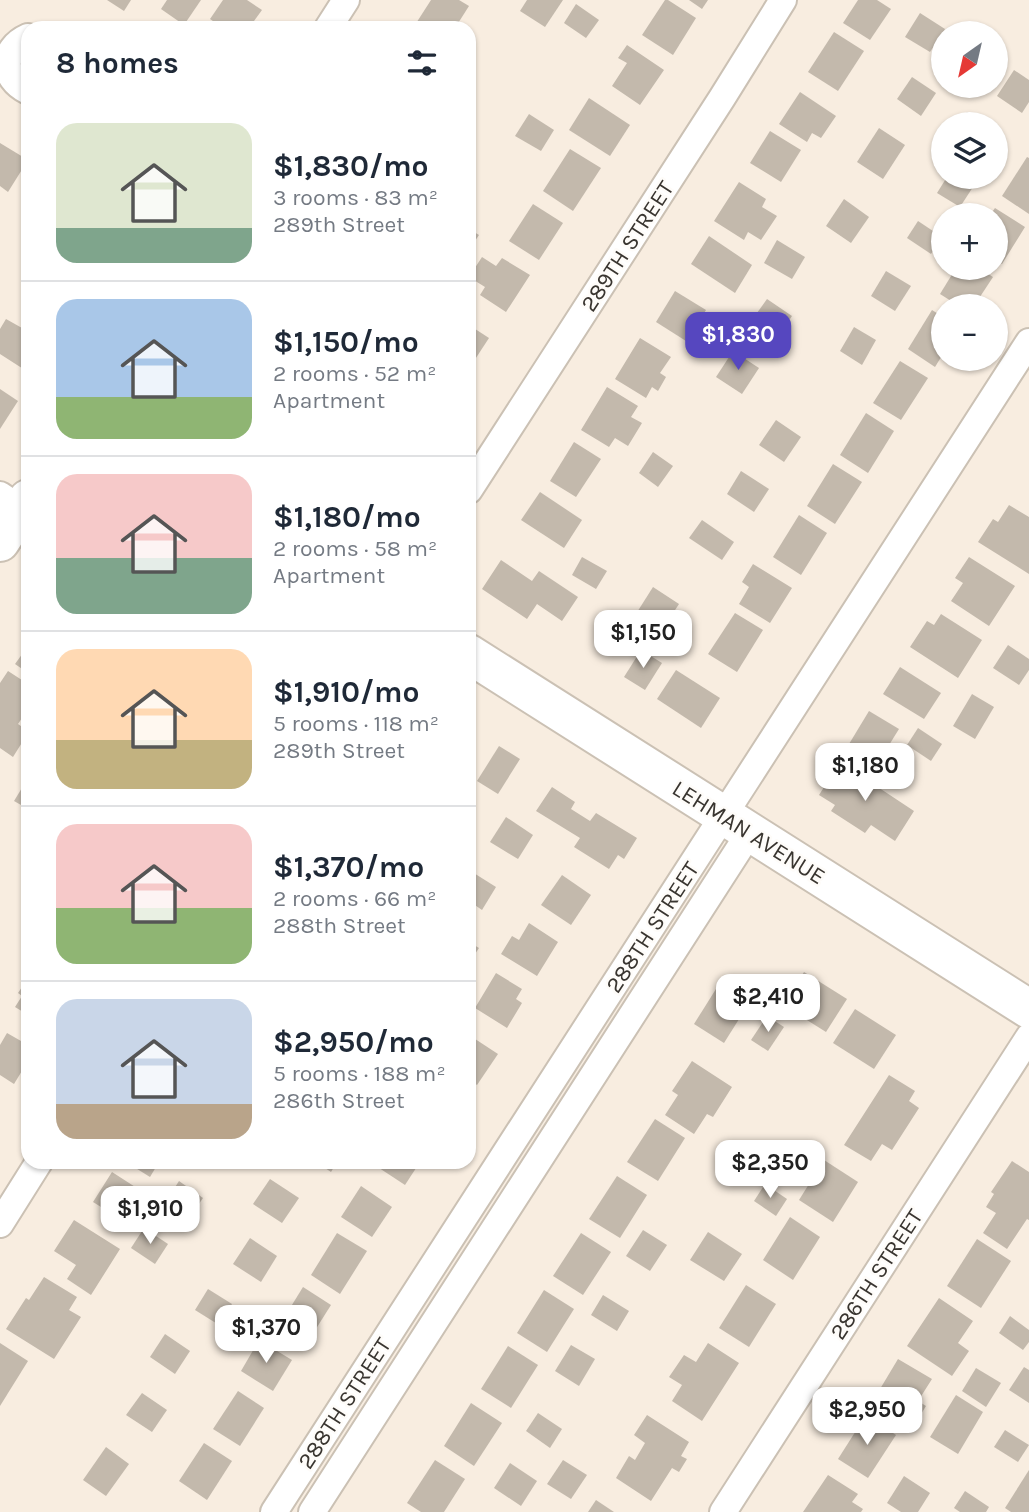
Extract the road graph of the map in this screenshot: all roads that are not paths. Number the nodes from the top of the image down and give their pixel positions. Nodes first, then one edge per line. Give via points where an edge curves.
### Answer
1 (346, 0) edge
2 (783, 0) edge
3 (332, 21) edge
4 (21, 42) edge
5 (21, 86) edge
6 (1029, 342) edge
7 (476, 479) edge
8 (16, 501) edge
9 (0, 542) edge
10 (476, 658) edge
11 (736, 824) junction
12 (1029, 1009) edge
13 (1029, 1037) edge
14 (35, 1169) edge
15 (0, 1224) edge
16 (274, 1512) edge
17 (312, 1512) edge
18 (723, 1512) edge

1 - 3 street
2 - 7 street, 289TH STREET
4 - 5 street via 13,47 8,64
6 - 11 street, 288TH STREET
8 - 9 street
10 - 11 street, LEHMAN AVENUE
11 - 12 street, LEHMAN AVENUE
11 - 16 street, 288TH STREET
11 - 17 street, 288TH STREET
13 - 18 street, 286TH STREET
14 - 15 street

